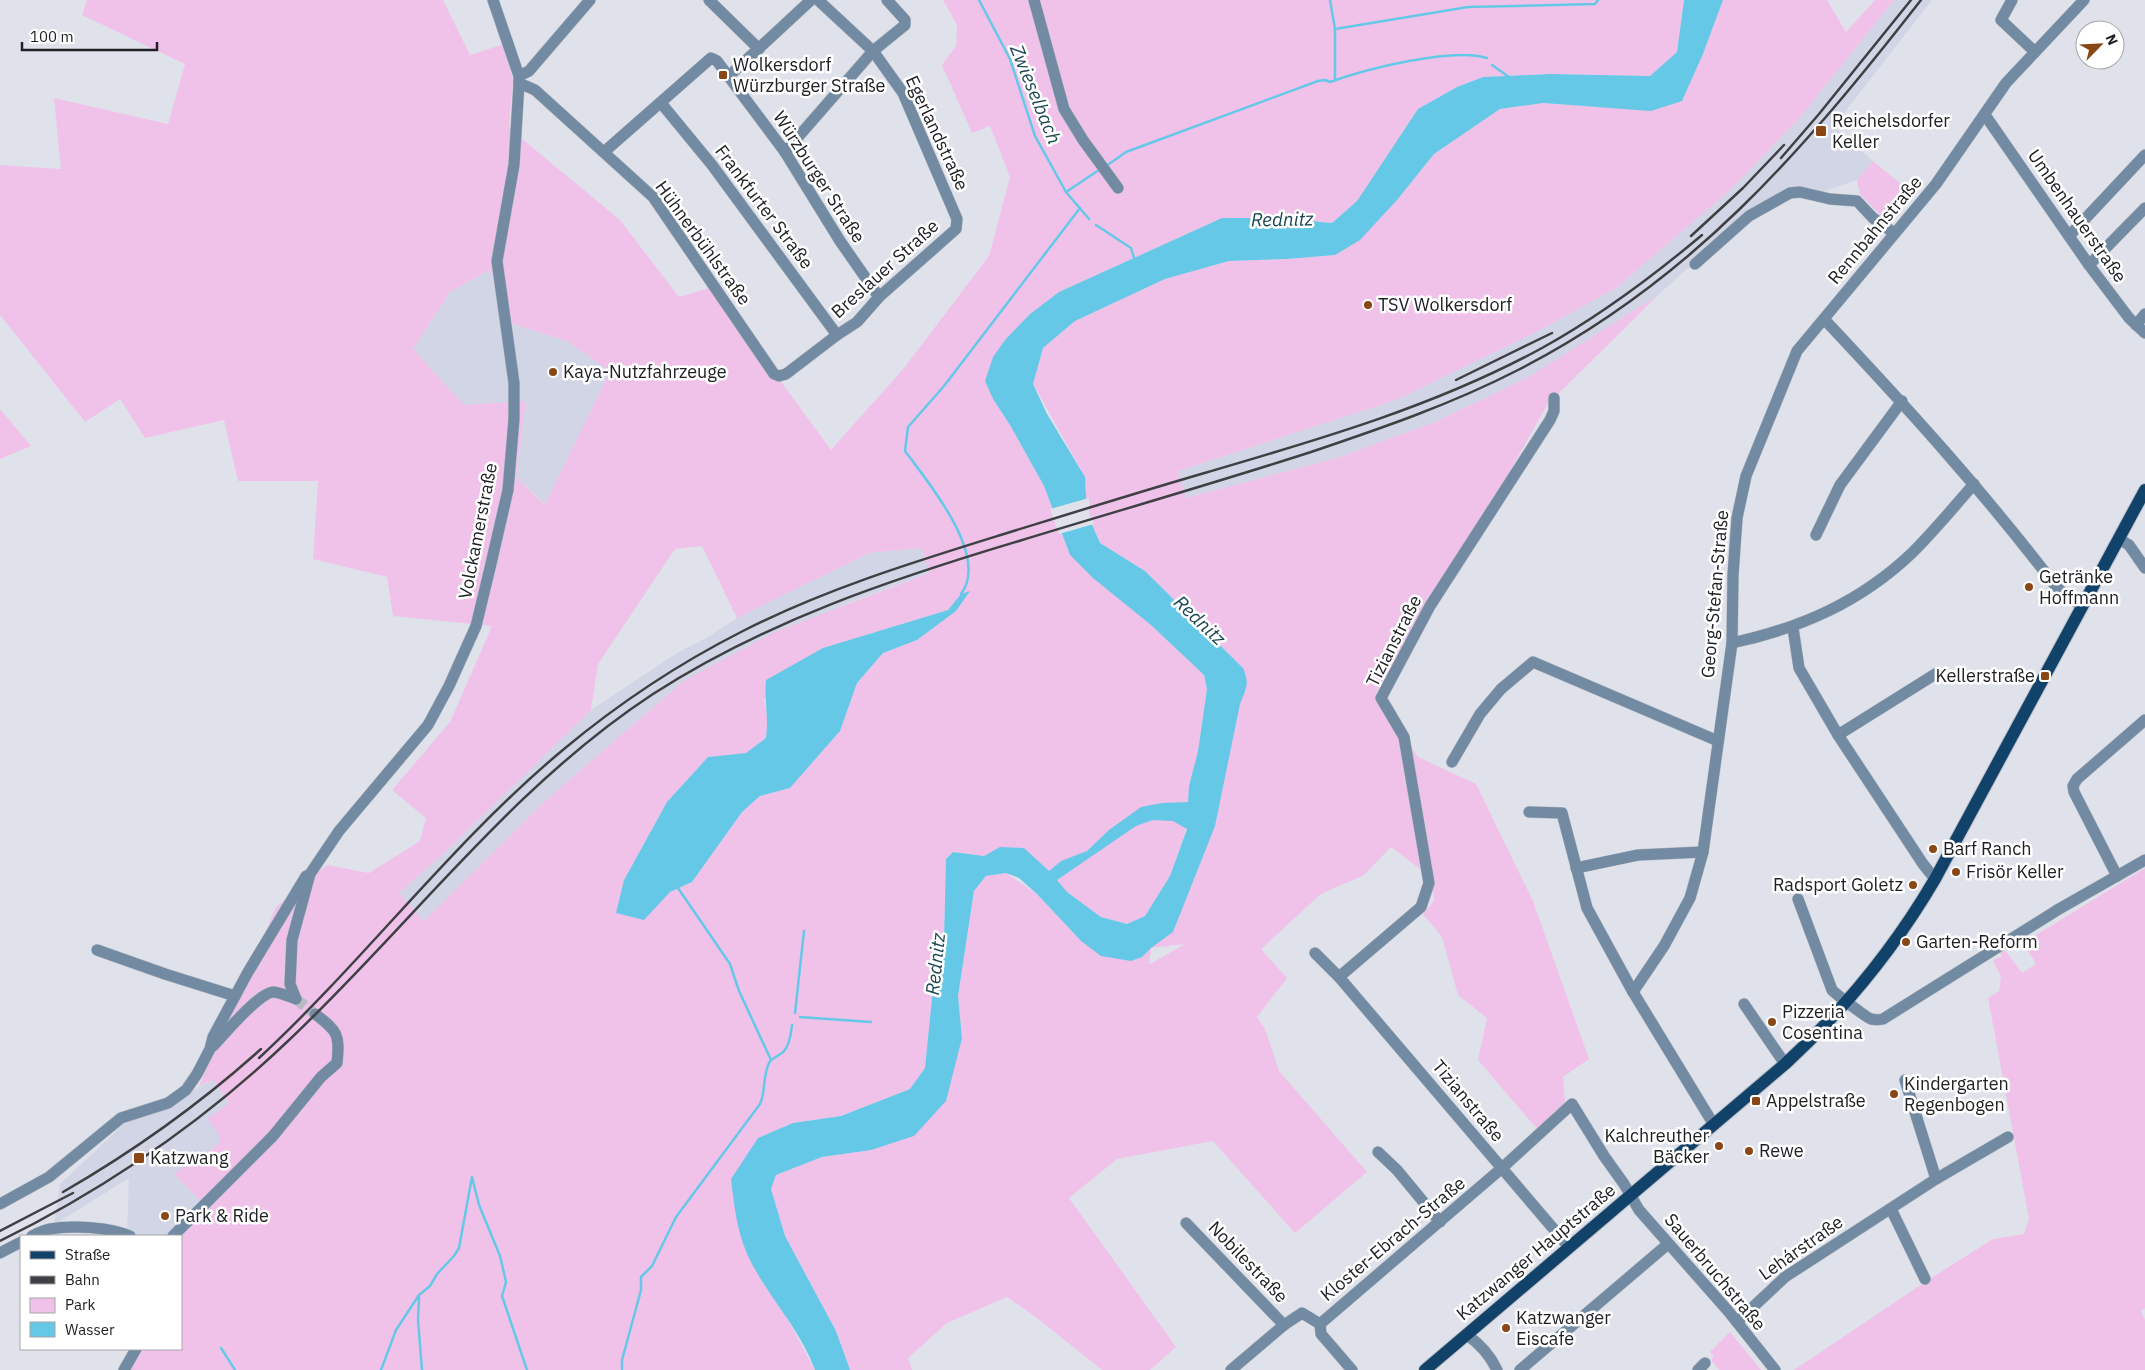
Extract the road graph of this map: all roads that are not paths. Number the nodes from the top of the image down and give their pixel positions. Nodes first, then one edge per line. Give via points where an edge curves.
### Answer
1 (494, 0) edge
2 (590, 0) edge
3 (709, 0) edge
4 (811, 0) edge
5 (818, 0) edge
6 (887, 0) edge
7 (1034, 0) edge
8 (2012, 0) edge
9 (2084, 0) edge
10 (759, 49) junction
11 (873, 51) junction
12 (2035, 52) junction
13 (729, 76) junction
14 (519, 79) junction
15 (660, 103) junction
16 (1985, 115) junction
17 (604, 152) junction
18 (785, 152) junction
19 (2145, 155) edge
20 (1118, 188) dead end
21 (2145, 208) edge
22 (957, 219) joint
23 (1894, 233) junction
24 (2069, 236) junction
25 (1695, 264) dead end
26 (2090, 265) junction
27 (879, 297) junction
28 (2145, 314) edge
29 (1824, 319) junction
30 (2136, 325) junction
31 (2145, 333) edge
32 (836, 335) junction
33 (779, 376) joint
34 (1554, 398) dead end
35 (1902, 401) junction
36 (1974, 484) junction
37 (2145, 490) edge
38 (1816, 535) dead end
39 (2119, 539) junction
40 (2145, 568) edge
41 (2082, 606) junction
42 (1793, 628) junction
43 (1732, 644) junction
44 (1937, 673) dead end
45 (2145, 720) edge
46 (1838, 735) junction
47 (1718, 741) junction
48 (1452, 762) dead end
49 (1529, 812) dead end
50 (1703, 852) junction
51 (2145, 860) edge
52 (1576, 868) junction
53 (310, 874) junction
54 (2117, 876) junction
55 (1935, 878) junction
56 (1798, 899) dead end
57 (97, 950) dead end
58 (1315, 953) dead end
59 (1339, 977) junction
60 (1633, 992) junction
61 (235, 996) junction
62 (1847, 1002) junction
63 (1744, 1004) dead end
64 (315, 1014) tunnel mouth
65 (210, 1049) junction
66 (1784, 1064) junction
67 (1905, 1080) dead end
68 (1572, 1104) joint
69 (1714, 1125) junction
70 (2008, 1137) dead end
71 (1378, 1152) dead end
72 (1502, 1168) junction
73 (1936, 1179) junction
74 (1630, 1196) junction
75 (0, 1204) edge
76 (1891, 1209) junction
77 (1440, 1222) junction
78 (1186, 1223) dead end
79 (34, 1235) edge
80 (127, 1235) edge
81 (174, 1235) edge
82 (20, 1243) edge
83 (1668, 1244) junction
84 (1570, 1247) junction
85 (0, 1253) edge
86 (1925, 1279) dead end
87 (1737, 1322) junction
88 (1320, 1324) junction
89 (1284, 1325) junction
90 (1466, 1335) junction
91 (135, 1350) edge
92 (124, 1370) edge
93 (1231, 1370) edge
94 (1352, 1370) edge
95 (1425, 1370) edge
96 (1497, 1370) edge
97 (1520, 1370) edge
98 (1774, 1370) edge

1 - 14 street, Volckamerstraße
2 - 14 street
3 - 10 street
4 - 10 street
5 - 11 street, Egerlandstraße
6 - 11 street via 905,20 905,25
7 - 20 street via 1064,109
8 - 12 street via 2001,20
9 - 12 street, Rennbahnstraße
10 - 13 street
11 - 18 street
11 - 22 street, Egerlandstraße via 903,93
12 - 16 street, Rennbahnstraße via 2006,84
13 - 15 street, Würzburger Straße via 711,58
13 - 18 street, Würzburger Straße
14 - 17 street, Hühnerbühlstraße
14 - 53 street, Volckamerstraße via 514,165 497,261 514,383 508,490 476,626 428,725 339,831
15 - 17 street
15 - 32 street, Frankfurter Straße via 712,165
16 - 23 street, Rennbahnstraße via 1936,184
16 - 24 street, Umbenhauerstraße
17 - 33 street, Hühnerbühlstraße via 653,197 774,374
18 - 27 street, Würzburger Straße
19 - 24 street
21 - 26 street
22 - 27 street, Breslauer Straße via 956,229
23 - 25 street via 1857,201 1790,193 1749,216
23 - 29 street, Rennbahnstraße
24 - 26 street, Umbenhauerstraße
26 - 30 street, Umbenhauerstraße
27 - 32 street, Breslauer Straße via 857,322
28 - 30 street
29 - 35 street
29 - 43 street, Georg-Stefan-Straße via 1797,352 1746,476 1737,518
30 - 31 street, Umbenhauerstraße
32 - 33 street, Breslauer Straße
34 - 59 street, Tizianstraße via 1550,420 1430,606 1381,698 1404,737 1428,883 1421,906
35 - 36 street
35 - 38 street via 1840,485
36 - 41 street via 2054,584
36 - 42 street via 1913,552 1885,576 1856,596
37 - 39 main road, Katzwanger Hauptstraße
39 - 40 street via 2129,545
39 - 41 main road, Katzwanger Hauptstraße
41 - 55 main road, Katzwanger Hauptstraße
42 - 43 street
42 - 46 street via 1799,668
43 - 47 street, Georg-Stefan-Straße
44 - 46 street
45 - 54 street via 2073,786
46 - 55 street
47 - 48 street via 1533,662 1501,689 1480,714
47 - 50 street, Georg-Stefan-Straße
49 - 52 street via 1562,813
50 - 52 street via 1638,855
50 - 60 street, Georg-Stefan-Straße via 1690,898 1664,946
51 - 54 street
52 - 60 street via 1587,908
53 - 61 street via 300,883
53 - 65 street via 292,940 290,984 296,999 277,993 265,995
54 - 62 street via 1883,1019 1866,1017
55 - 62 main road, Katzwanger Hauptstraße via 1891,948
56 - 62 street via 1832,990
57 - 61 street
58 - 59 street, Tizianstraße
59 - 72 street, Tizianstraße
60 - 69 street
61 - 65 street
62 - 66 main road, Katzwanger Hauptstraße
63 - 66 street
64 - 81 street via 330,1025 339,1042 337,1063 321,1077 273,1136
65 - 75 street via 197,1074 176,1099 121,1118 49,1177
66 - 69 main road, Katzwanger Hauptstraße
67 - 73 street
68 - 72 street, Kloster-Ebrach-Straße
68 - 74 street, Sauerbruchstraße
69 - 74 main road, Katzwanger Hauptstraße
70 - 73 street, Lehárstraße
71 - 77 street
72 - 77 street, Kloster-Ebrach-Straße
72 - 84 street, Tizianstraße
73 - 76 street, Lehárstraße
74 - 83 street, Sauerbruchstraße
74 - 84 main road, Katzwanger Hauptstraße
76 - 86 street
76 - 87 street, Lehárstraße via 1778,1283
77 - 88 street, Kloster-Ebrach-Straße
78 - 89 street, Nobilestraße
79 - 80 street via 62,1227 116,1231
82 - 85 street
83 - 87 street, Sauerbruchstraße
83 - 97 street
84 - 90 main road, Katzwanger Hauptstraße
87 - 98 street, Sauerbruchstraße
88 - 89 street, Kloster-Ebrach-Straße via 1302,1313
88 - 94 street via 1321,1334
89 - 93 street, Kloster-Ebrach-Straße
90 - 95 main road, Katzwanger Hauptstraße
90 - 96 street via 1492,1359
91 - 92 street

